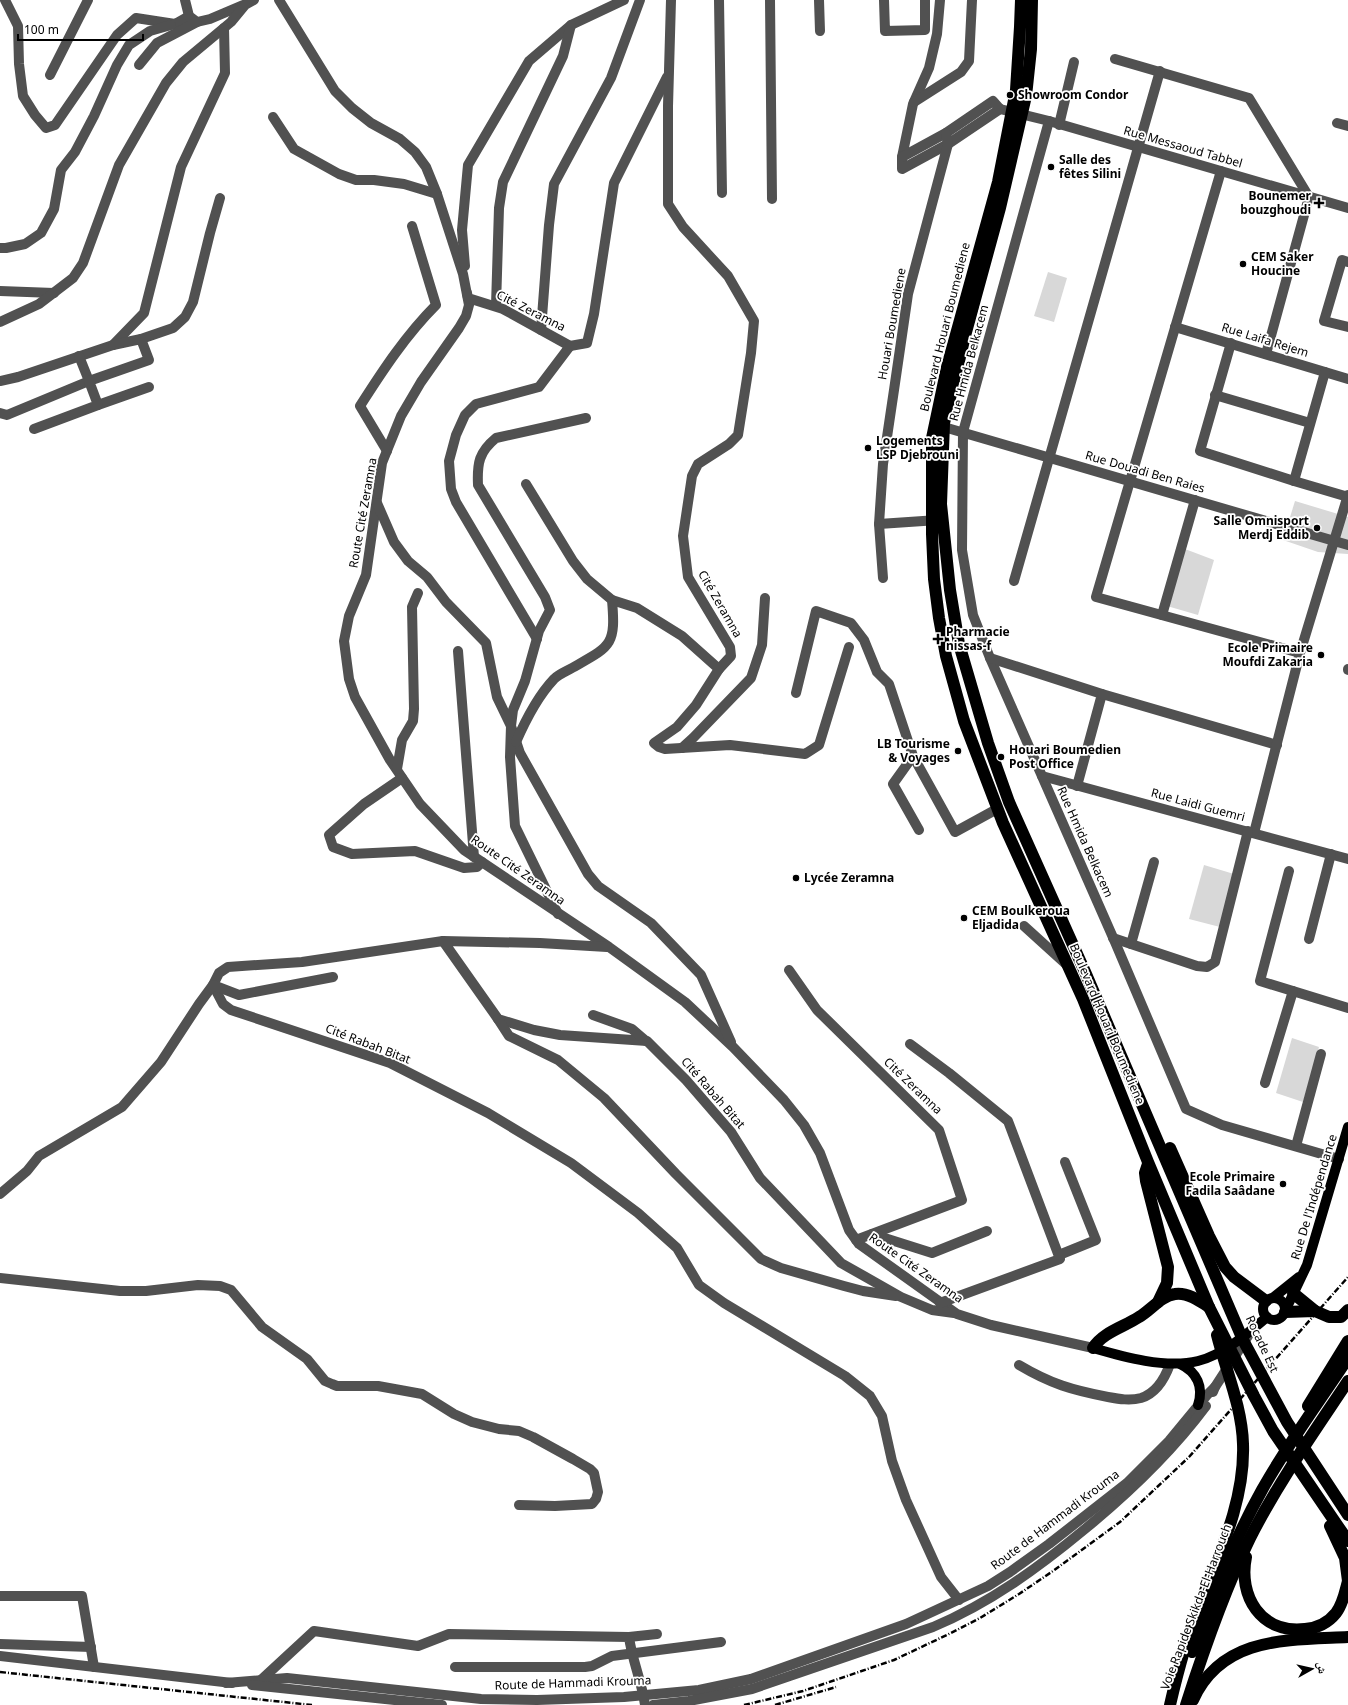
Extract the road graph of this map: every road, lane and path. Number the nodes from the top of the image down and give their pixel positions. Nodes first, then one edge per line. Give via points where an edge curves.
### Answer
1 (5, 0) edge
2 (88, 0) edge
3 (185, 0) edge
4 (279, 0) edge
5 (624, 0) edge
6 (640, 0) edge
7 (671, 0) edge
8 (719, 0) edge
9 (770, 0) edge
10 (819, 0) edge
11 (884, 0) edge
12 (925, 0) edge
13 (940, 0) edge
14 (972, 0) edge
15 (1020, 0) edge
16 (1032, 0) edge
17 (250, 2) edge
18 (193, 19) junction
19 (175, 24) junction
20 (570, 25) junction
21 (224, 28) junction
22 (820, 31) dead end
23 (1115, 59) dead end
24 (1074, 62) dead end
25 (140, 65) dead end
26 (669, 72) junction
27 (1160, 72) junction
28 (50, 75) dead end
29 (914, 102) junction
30 (1011, 111) junction
31 (273, 117) dead end
32 (1049, 121) junction
33 (1337, 123) dead end
34 (1059, 125) junction
35 (1348, 126) edge
36 (946, 133) junction
37 (948, 144) junction
38 (1139, 148) junction
39 (902, 158) junction
40 (1221, 171) junction
41 (722, 193) dead end
42 (438, 194) junction
43 (1309, 197) junction
44 (220, 198) dead end
45 (772, 199) dead end
46 (1348, 208) edge
47 (412, 226) dead end
48 (0, 248) edge
49 (1348, 262) edge
50 (0, 291) edge
51 (54, 293) junction
52 (468, 298) junction
53 (496, 306) junction
54 (0, 322) edge
55 (1175, 326) junction
56 (1348, 327) edge
57 (541, 330) junction
58 (140, 339) junction
59 (1231, 343) junction
60 (113, 345) junction
61 (570, 346) junction
62 (1266, 354) junction
63 (79, 356) junction
64 (1325, 372) junction
65 (1348, 379) edge
66 (0, 381) edge
67 (89, 381) junction
68 (150, 387) dead end
69 (1215, 395) junction
70 (98, 405) junction
71 (0, 413) edge
72 (586, 418) dead end
73 (1310, 423) junction
74 (939, 425) junction
75 (34, 429) dead end
76 (963, 432) junction
77 (387, 451) junction
78 (1050, 457) junction
79 (1130, 481) junction
80 (1294, 481) junction
81 (526, 484) dead end
82 (1348, 497) edge
83 (1195, 500) junction
84 (377, 503) junction
85 (937, 520) junction
86 (879, 524) junction
87 (1334, 541) junction
88 (1348, 545) edge
89 (883, 578) dead end
90 (1014, 581) dead end
91 (418, 593) dead end
92 (765, 598) dead end
93 (612, 600) junction
94 (1162, 615) junction
95 (537, 639) junction
96 (849, 647) dead end
97 (458, 650) dead end
98 (1300, 653) junction
99 (990, 658) junction
100 (718, 669) junction
101 (796, 693) dead end
102 (1102, 694) junction
103 (511, 726) junction
104 (516, 742) junction
105 (1277, 745) junction
106 (682, 748) junction
107 (914, 756) junction
108 (400, 773) junction
109 (1042, 776) junction
110 (1077, 786) junction
111 (997, 809) junction
112 (919, 830) dead end
113 (1251, 832) junction
114 (1331, 854) junction
115 (1348, 859) edge
116 (478, 860) junction
117 (1154, 862) dead end
118 (1289, 871) dead end
119 (558, 914) junction
120 (1024, 926) dead end
121 (1113, 938) junction
122 (1309, 939) dead end
123 (443, 941) junction
124 (1131, 944) junction
125 (609, 947) junction
126 (1069, 967) junction
127 (789, 970) dead end
128 (1086, 974) junction
129 (333, 977) dead end
130 (213, 985) junction
131 (1293, 990) junction
132 (1348, 1008) edge
133 (593, 1015) dead end
134 (498, 1019) junction
135 (646, 1041) junction
136 (910, 1044) dead end
137 (733, 1048) junction
138 (1321, 1054) dead end
139 (1264, 1083) dead end
140 (1348, 1127) edge
141 (1296, 1146) junction
142 (1339, 1159) junction
143 (1065, 1162) dead end
144 (1148, 1162) junction
145 (1172, 1173) joint
146 (0, 1194) edge
147 (988, 1231) dead end
148 (872, 1234) junction
149 (856, 1240) junction
150 (1059, 1255) junction
151 (1304, 1273) junction
152 (0, 1278) edge
153 (1293, 1293) junction
154 (901, 1297) junction
155 (1270, 1299) junction
156 (1158, 1302) junction
157 (940, 1303) junction
158 (1285, 1310) junction
159 (1348, 1310) edge
160 (1211, 1311) junction
161 (1315, 1311) junction
162 (957, 1314) junction
163 (1266, 1317) junction
164 (1252, 1329) junction
165 (1348, 1341) edge
166 (1093, 1348) junction
167 (1348, 1358) edge
168 (1175, 1364) junction
169 (1019, 1365) dead end
170 (1348, 1381) edge
171 (1215, 1387) junction
172 (1348, 1391) edge
173 (1198, 1405) junction
174 (1325, 1416) junction
175 (1277, 1463) junction
176 (1308, 1484) junction
177 (519, 1505) dead end
178 (1348, 1515) edge
179 (1250, 1538) junction
180 (1348, 1541) edge
181 (1348, 1581) edge
182 (0, 1596) edge
183 (959, 1600) junction
184 (657, 1634) dead end
185 (629, 1637) junction
186 (1348, 1637) edge
187 (721, 1642) dead end
188 (0, 1644) edge
189 (90, 1648) junction
190 (631, 1654) junction
191 (0, 1656) edge
192 (94, 1667) junction
193 (455, 1667) dead end
194 (261, 1680) junction
195 (226, 1683) junction
196 (644, 1700) edge
197 (442, 1705) edge
198 (653, 1705) edge
199 (1170, 1705) edge
200 (1173, 1705) edge
201 (1186, 1705) edge
202 (1190, 1705) edge

1 - 19 street via 18,26 23,96 46,128 55,125 117,35 136,18
2 - 28 street
3 - 18 street
4 - 42 street, Route Cité Zeramna via 335,91 371,123 400,139 415,152 426,167
5 - 20 street
6 - 57 street via 611,78 554,184
7 - 26 street, Cité Zeramna
8 - 41 street
9 - 45 street
10 - 22 street
11 - 12 street via 885,31 925,30
13 - 29 street via 937,34 929,68
14 - 29 street via 970,61 961,72
15 - 30 highway, Boulevard Houari Boumediene via 1016,90
16 - 30 highway, Boulevard Houari Boumediene via 1031,49 1026,96
17 - 18 street via 210,19
17 - 21 street
18 - 19 street
18 - 25 street via 157,43
19 - 48 street via 150,30 129,45 75,152 61,170 54,209 41,233 25,244
20 - 52 street via 529,61 468,165 462,230
20 - 53 street via 563,56 504,182 499,208
21 - 51 street via 183,62 166,83 118,165 83,263 73,278
21 - 60 street via 225,73 181,167 144,313
23 - 27 street
24 - 34 street
26 - 61 street via 614,183 594,314 587,343
26 - 100 street, Cité Zeramna via 668,204 683,227 728,276 754,321 738,435 729,444 698,464 692,476 685,518 684,550 688,577 730,647 731,656
27 - 38 street
27 - 43 street via 1249,98
29 - 39 street
30 - 32 street, Rue Messaoud Tabbel
30 - 36 street, Rue Messaoud Tabbel via 993,101
30 - 37 street
30 - 74 highway, Boulevard Houari Boumediene via 998,182 947,368
31 - 42 street via 294,149 339,174 356,180 404,184
32 - 34 street, Rue Messaoud Tabbel
32 - 76 street, Rue Hmida Belkacem
33 - 35 street
34 - 38 street, Rue Messaoud Tabbel
36 - 37 street, Houari Boumediene
36 - 39 street
37 - 39 street via 902,169
37 - 86 street, Houari Boumediene via 908,294 883,464
38 - 40 street, Rue Messaoud Tabbel
38 - 78 street
40 - 43 street, Rue Messaoud Tabbel
40 - 55 street
42 - 52 street, Route Cité Zeramna
43 - 46 street, Rue Messaoud Tabbel
43 - 62 street
44 - 58 street via 193,302 185,317 173,328
47 - 77 street via 436,305 417,324 360,406
49 - 56 street via 1342,260 1324,321
50 - 51 street
51 - 54 street via 39,304
52 - 53 street, Cité Zeramna
52 - 77 street, Route Cité Zeramna via 466,316 401,416
53 - 57 street, Cité Zeramna
55 - 59 street, Rue Laifa Rejem
55 - 79 street
57 - 61 street, Cité Zeramna
58 - 60 street
58 - 67 street via 148,360
59 - 62 street, Rue Laifa Rejem
59 - 69 street
60 - 63 street
61 - 95 street, Cité Zeramna via 538,387 476,404 465,415 449,461 451,488 456,502
62 - 64 street, Rue Laifa Rejem
63 - 66 street
63 - 67 street
64 - 65 street, Rue Laifa Rejem
64 - 73 street
67 - 70 street
67 - 71 street via 7,415
68 - 70 street
69 - 73 street
69 - 80 street via 1200,451
70 - 75 street
72 - 95 street via 496,438 486,447 477,470 478,485 545,597 550,610
73 - 80 street
74 - 76 street, Rue Douadi Ben Raies
74 - 85 highway, Boulevard Houari Boumediene via 932,438
76 - 78 street, Rue Douadi Ben Raies
76 - 99 street, Rue Hmida Belkacem via 962,550 973,615
77 - 84 street, Route Cité Zeramna via 382,463
78 - 79 street, Rue Douadi Ben Raies
78 - 90 street
79 - 83 street, Rue Douadi Ben Raies
79 - 94 street via 1096,597
80 - 82 street
81 - 93 street via 573,561 587,579
82 - 87 street
83 - 87 street, Rue Douadi Ben Raies
83 - 94 street
84 - 103 street via 394,542 408,561 427,577 446,602 486,643 497,697
84 - 108 street, Route Cité Zeramna via 366,575 349,616 344,641 349,679 355,697
85 - 86 street
85 - 111 highway, Boulevard Houari Boumediene via 934,579 946,656 964,722
85 - 128 highway, Boulevard Houari Boumediene via 959,644 988,743 1009,802
86 - 89 street, Houari Boumediene
87 - 88 street, Rue Douadi Ben Raies
87 - 98 street
91 - 108 street via 412,607 413,721 402,740
92 - 106 street via 762,645 751,678
93 - 100 street via 637,608 682,636
93 - 104 street via 611,640 603,651 555,678 527,715
94 - 98 street
95 - 103 street via 525,681 513,710
96 - 106 street, Cité Zeramna via 819,745 805,754 730,745
97 - 116 street
98 - 105 street
99 - 102 street
99 - 109 street, Rue Hmida Belkacem
100 - 106 street, Cité Zeramna via 696,704 677,727 654,743 665,749
101 - 107 street via 816,611 851,623 864,640 877,672 889,684
102 - 105 street
102 - 110 street
103 - 104 street
103 - 119 street via 510,757 515,826
104 - 137 street via 588,874 598,886 651,923 701,975
105 - 113 street
107 - 111 street via 955,832
107 - 112 street via 893,784
108 - 116 street, Route Cité Zeramna via 434,820 464,850
108 - 116 street via 329,835 333,847 352,854 415,851 464,868 477,867
109 - 110 street, Rue Laidi Guemri
109 - 121 street, Rue Hmida Belkacem
110 - 113 street, Rue Laidi Guemri
111 - 126 highway, Boulevard Houari Boumediene
113 - 114 street, Rue Laidi Guemri
113 - 124 street via 1215,962 1207,967 1197,966
114 - 115 street, Rue Laidi Guemri
114 - 122 street
116 - 119 street, Route Cité Zeramna
117 - 124 street
118 - 131 street via 1260,981
119 - 125 street, Route Cité Zeramna
120 - 126 street
121 - 124 street
121 - 141 street, Rue Hmida Belkacem via 1186,1109 1222,1125
123 - 125 street
123 - 130 street via 302,962 228,967 219,973
123 - 134 street, Cité Rabah Bitat
125 - 137 street, Route Cité Zeramna via 685,1002
126 - 144 highway, Boulevard Houari Boumediene
127 - 148 street, Cité Zeramna via 817,1010 939,1130 962,1200
128 - 145 highway, Boulevard Houari Boumediene
128 - 155 highway via 1097,982 1209,1236 1225,1266 1234,1277
129 - 130 street via 239,996
130 - 146 street via 161,1062 122,1107 39,1156
130 - 183 street, Cité Rabah Bitat via 223,1004 231,1010 390,1063 488,1113 565,1160 638,1213 677,1248 699,1285 724,1303 845,1376 870,1396 882,1416 898,1482 908,1505 941,1577
131 - 132 street
131 - 139 street
133 - 135 street, Cité Rabah Bitat via 632,1029
134 - 135 street via 560,1035
134 - 154 street, Cité Rabah Bitat via 509,1036 558,1060 604,1098 761,1259 781,1268 856,1290
135 - 154 street, Cité Rabah Bitat via 686,1080 731,1132 760,1178 841,1263
136 - 150 street via 1008,1121
137 - 149 street, Route Cité Zeramna via 784,1100 804,1125 820,1154 849,1230
138 - 141 street
140 - 142 main road, Rue De l'Indépendance
141 - 142 street, Rue Hmida Belkacem
142 - 151 main road, Rue De l'Indépendance
143 - 150 street via 1096,1240
144 - 156 highway via 1146,1181 1168,1266 1167,1284
144 - 160 highway, Boulevard Houari Boumediene
145 - 178 highway, Rocade Est via 1249,1352 1286,1422
147 - 148 street via 932,1254
148 - 149 street, Cité Zeramna
149 - 157 street, Route Cité Zeramna
150 - 157 street via 1060,1259
151 - 153 main road, Rue De l'Indépendance
151 - 155 main road
152 - 177 street via 120,1291 198,1285 220,1286 231,1290 262,1327 307,1359 325,1380 337,1386 378,1386 422,1394 472,1422 518,1431 533,1437 590,1469 596,1479 598,1492 592,1504
153 - 158 main road, Rue De l'Indépendance
153 - 161 highway
154 - 162 street, Cité Rabah Bitat via 932,1310
155 - 158 main road via 1281,1299
155 - 163 main road via 1263,1308
156 - 160 highway via 1176,1294 1190,1296
156 - 166 highway via 1138,1318 1102,1338
157 - 162 street, Route Cité Zeramna
158 - 161 highway
158 - 163 main road via 1277,1320
159 - 161 highway via 1341,1316 1329,1317
160 - 176 highway via 1273,1431
160 - 199 highway via 1240,1418 1243,1462 1233,1518 1191,1629
162 - 166 street, Route Cité Zeramna via 991,1325
163 - 164 main road, Route Cité Zeramna
164 - 168 main road, Route Cité Zeramna via 1213,1355 1198,1361
164 - 171 street
165 - 175 highway via 1317,1390
166 - 168 main road, Route Cité Zeramna via 1132,1358
167 - 175 highway, Voie Rapide Skikda-El-Harrouch
168 - 169 street via 1158,1386 1143,1398 1131,1400 1062,1386 1041,1378
168 - 173 main road via 1192,1372 1200,1384
170 - 174 highway, Voie Rapide Skikda-El-Harrouch
171 - 173 street, Route de Hammadi Krouma
171 - 198 street, Route de Hammadi Krouma via 1208,1404 1157,1465 1055,1554 996,1595 933,1627 752,1689 697,1700
172 - 174 highway
173 - 183 street, Route de Hammadi Krouma via 1153,1457 1099,1506 1010,1572
174 - 179 highway, Voie Rapide Skikda-El-Harrouch via 1286,1475
175 - 200 highway, Voie Rapide Skikda-El-Harrouch via 1227,1562
176 - 180 highway
176 - 181 highway via 1345,1558
179 - 181 highway via 1244,1580 1247,1594 1267,1621 1298,1630 1313,1628 1327,1622 1337,1612
179 - 201 highway, Voie Rapide Skikda-El-Harrouch via 1222,1603
182 - 189 street via 82,1596
183 - 196 street, Route de Hammadi Krouma via 906,1624 751,1679
184 - 185 street
185 - 190 street
185 - 194 street via 449,1634 418,1646 314,1631
186 - 202 highway via 1262,1644 1237,1652 1217,1666
187 - 190 street
188 - 189 street
189 - 192 street
190 - 193 street via 612,1656 585,1667
190 - 196 street
191 - 192 street
192 - 195 street
194 - 195 street, Route de Hammadi Krouma
194 - 196 street, Route de Hammadi Krouma via 287,1678 481,1699
195 - 197 street

